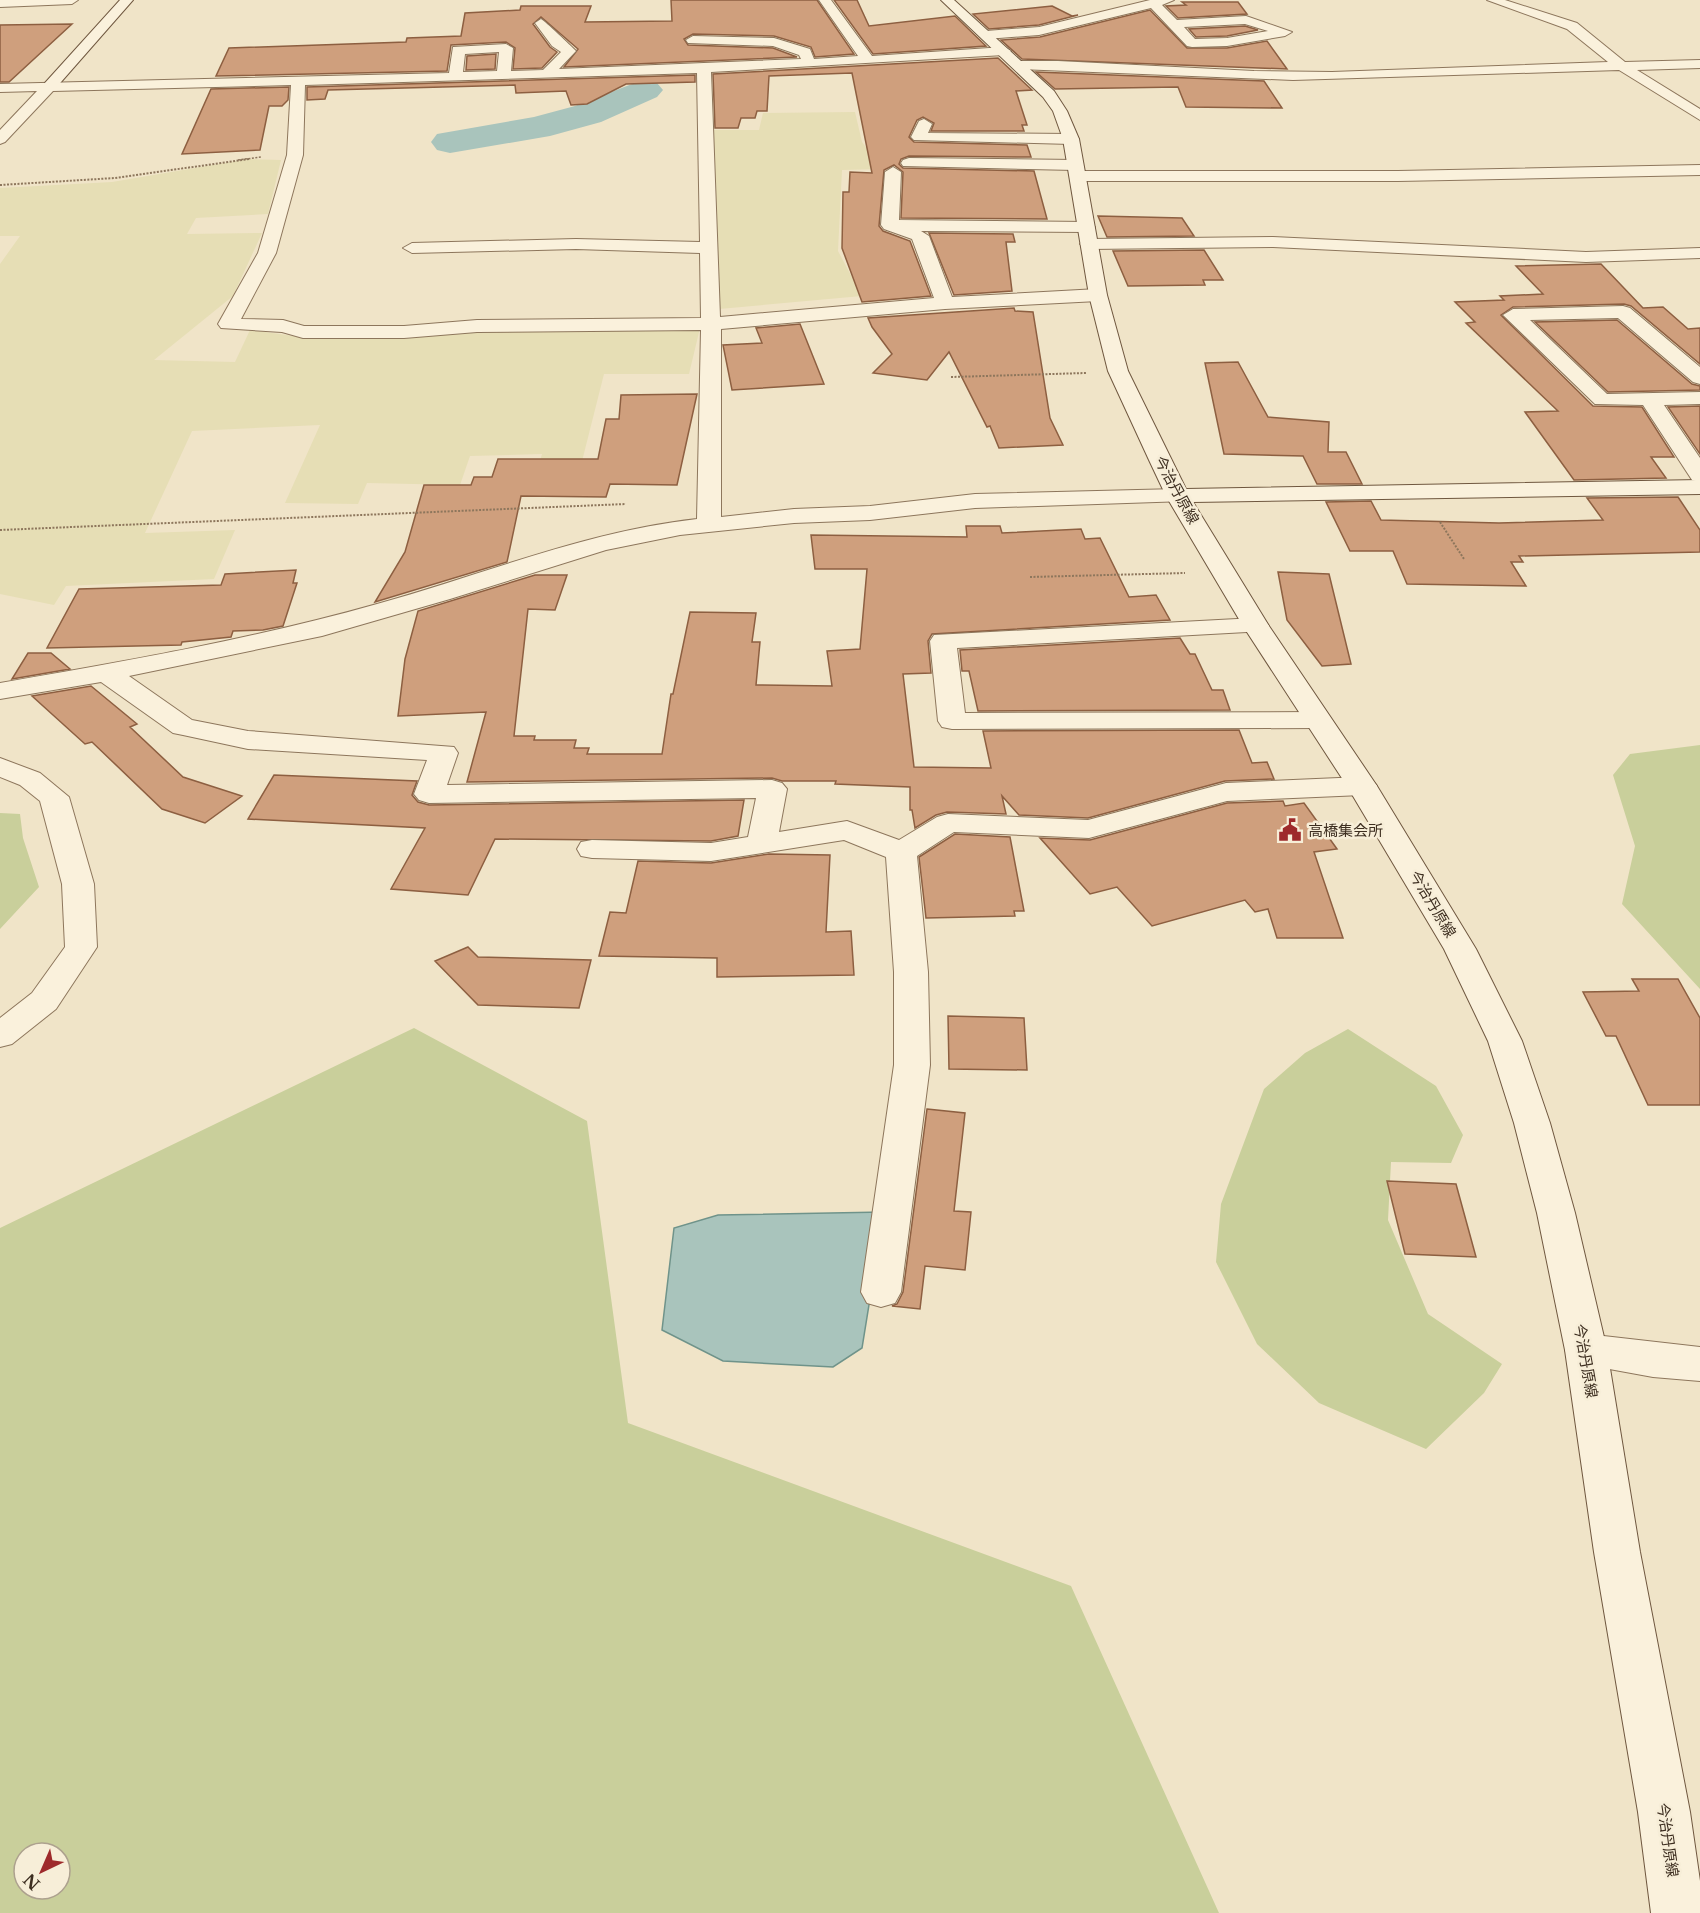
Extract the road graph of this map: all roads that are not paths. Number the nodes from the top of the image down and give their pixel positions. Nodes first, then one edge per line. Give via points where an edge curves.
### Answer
1 (72, 0) edge
2 (127, 0) edge
3 (825, 0) edge
4 (947, 0) edge
5 (1168, 0) edge
6 (1493, 0) edge
7 (0, 3) edge
8 (1153, 3) junction
9 (1085, 7) dead end
10 (1104, 15) junction
11 (542, 23) dead end
12 (1172, 24) junction
13 (693, 40) dead end
14 (1003, 50) junction
15 (867, 59) junction
16 (809, 63) junction
17 (1700, 64) edge
18 (1620, 65) junction
19 (704, 69) junction
20 (552, 74) junction
21 (504, 75) junction
22 (1223, 75) junction
23 (456, 77) junction
24 (298, 82) junction
25 (49, 87) junction
26 (0, 88) edge
27 (1230, 90) dead end
28 (562, 91) dead end
29 (1700, 116) edge
30 (924, 124) dead end
31 (0, 139) edge
32 (1074, 160) junction
33 (909, 163) dead end
34 (1700, 170) edge
35 (893, 172) dead end
36 (890, 225) junction
37 (1087, 236) junction
38 (412, 248) dead end
39 (709, 248) junction
40 (1700, 253) edge
41 (1098, 295) junction
42 (945, 303) junction
43 (711, 324) junction
44 (1700, 378) edge
45 (1700, 398) edge
46 (1650, 400) junction
47 (1700, 475) edge
48 (1700, 488) edge
49 (1178, 496) junction
50 (708, 526) junction
51 (1256, 626) junction
52 (106, 673) junction
53 (0, 691) edge
54 (1317, 720) junction
55 (0, 767) edge
56 (1362, 786) junction
57 (762, 843) junction
58 (592, 849) dead end
59 (901, 852) junction
60 (0, 1036) edge
61 (881, 1292) dead end
62 (1586, 1350) junction
63 (1700, 1364) edge
64 (1678, 1913) edge

1 - 7 street
2 - 25 street
3 - 15 street
4 - 14 street, 今治丹原線
5 - 8 street
6 - 18 street via 1572,26
8 - 10 street
8 - 12 street
9 - 10 street
10 - 14 street via 1039,31
11 - 20 street via 557,43 569,51
12 - 12 street via 1192,43 1285,32 1246,21
13 - 16 street via 787,44 805,52
14 - 15 street
14 - 22 street via 1106,65
14 - 32 street, 今治丹原線 via 1055,102
15 - 16 street
16 - 19 street
17 - 18 street
18 - 22 street via 1332,76
18 - 29 street
19 - 20 street
19 - 39 street
20 - 21 street
20 - 28 street
21 - 23 street
21 - 23 street via 506,48 458,50
22 - 27 street
23 - 24 street
24 - 25 street
24 - 43 street via 295,155 267,253 228,324 283,326 303,332 404,333 477,326
25 - 26 street
25 - 31 street
30 - 32 street via 919,137
32 - 33 street
32 - 34 street via 1386,176
32 - 37 street, 今治丹原線
35 - 36 street
36 - 37 street
36 - 42 street via 920,236
37 - 40 street via 1586,257
37 - 41 street, 今治丹原線
38 - 39 street via 576,244
39 - 43 street
41 - 42 street
41 - 49 street, 今治丹原線 via 1118,371
42 - 43 street
43 - 50 street
44 - 46 street via 1623,312 1513,315 1602,400
45 - 46 street
46 - 47 street
48 - 49 street
49 - 50 street via 975,501
49 - 51 street, 今治丹原線
50 - 52 street via 601,544 313,630
51 - 54 street, 今治丹原線
51 - 54 street via 943,641 952,721
52 - 53 street
52 - 57 street via 183,727 248,740 444,753 429,794 772,789
54 - 56 street, 今治丹原線
55 - 60 street via 30,779 54,797 78,884 81,947 44,1001
56 - 59 street via 1226,792 1089,829 948,823
56 - 62 street, 今治丹原線 via 1460,949 1505,1041 1556,1213
57 - 58 street via 711,852
57 - 59 street via 847,830
59 - 61 street via 912,1065
62 - 63 street
62 - 64 street, 今治丹原線

